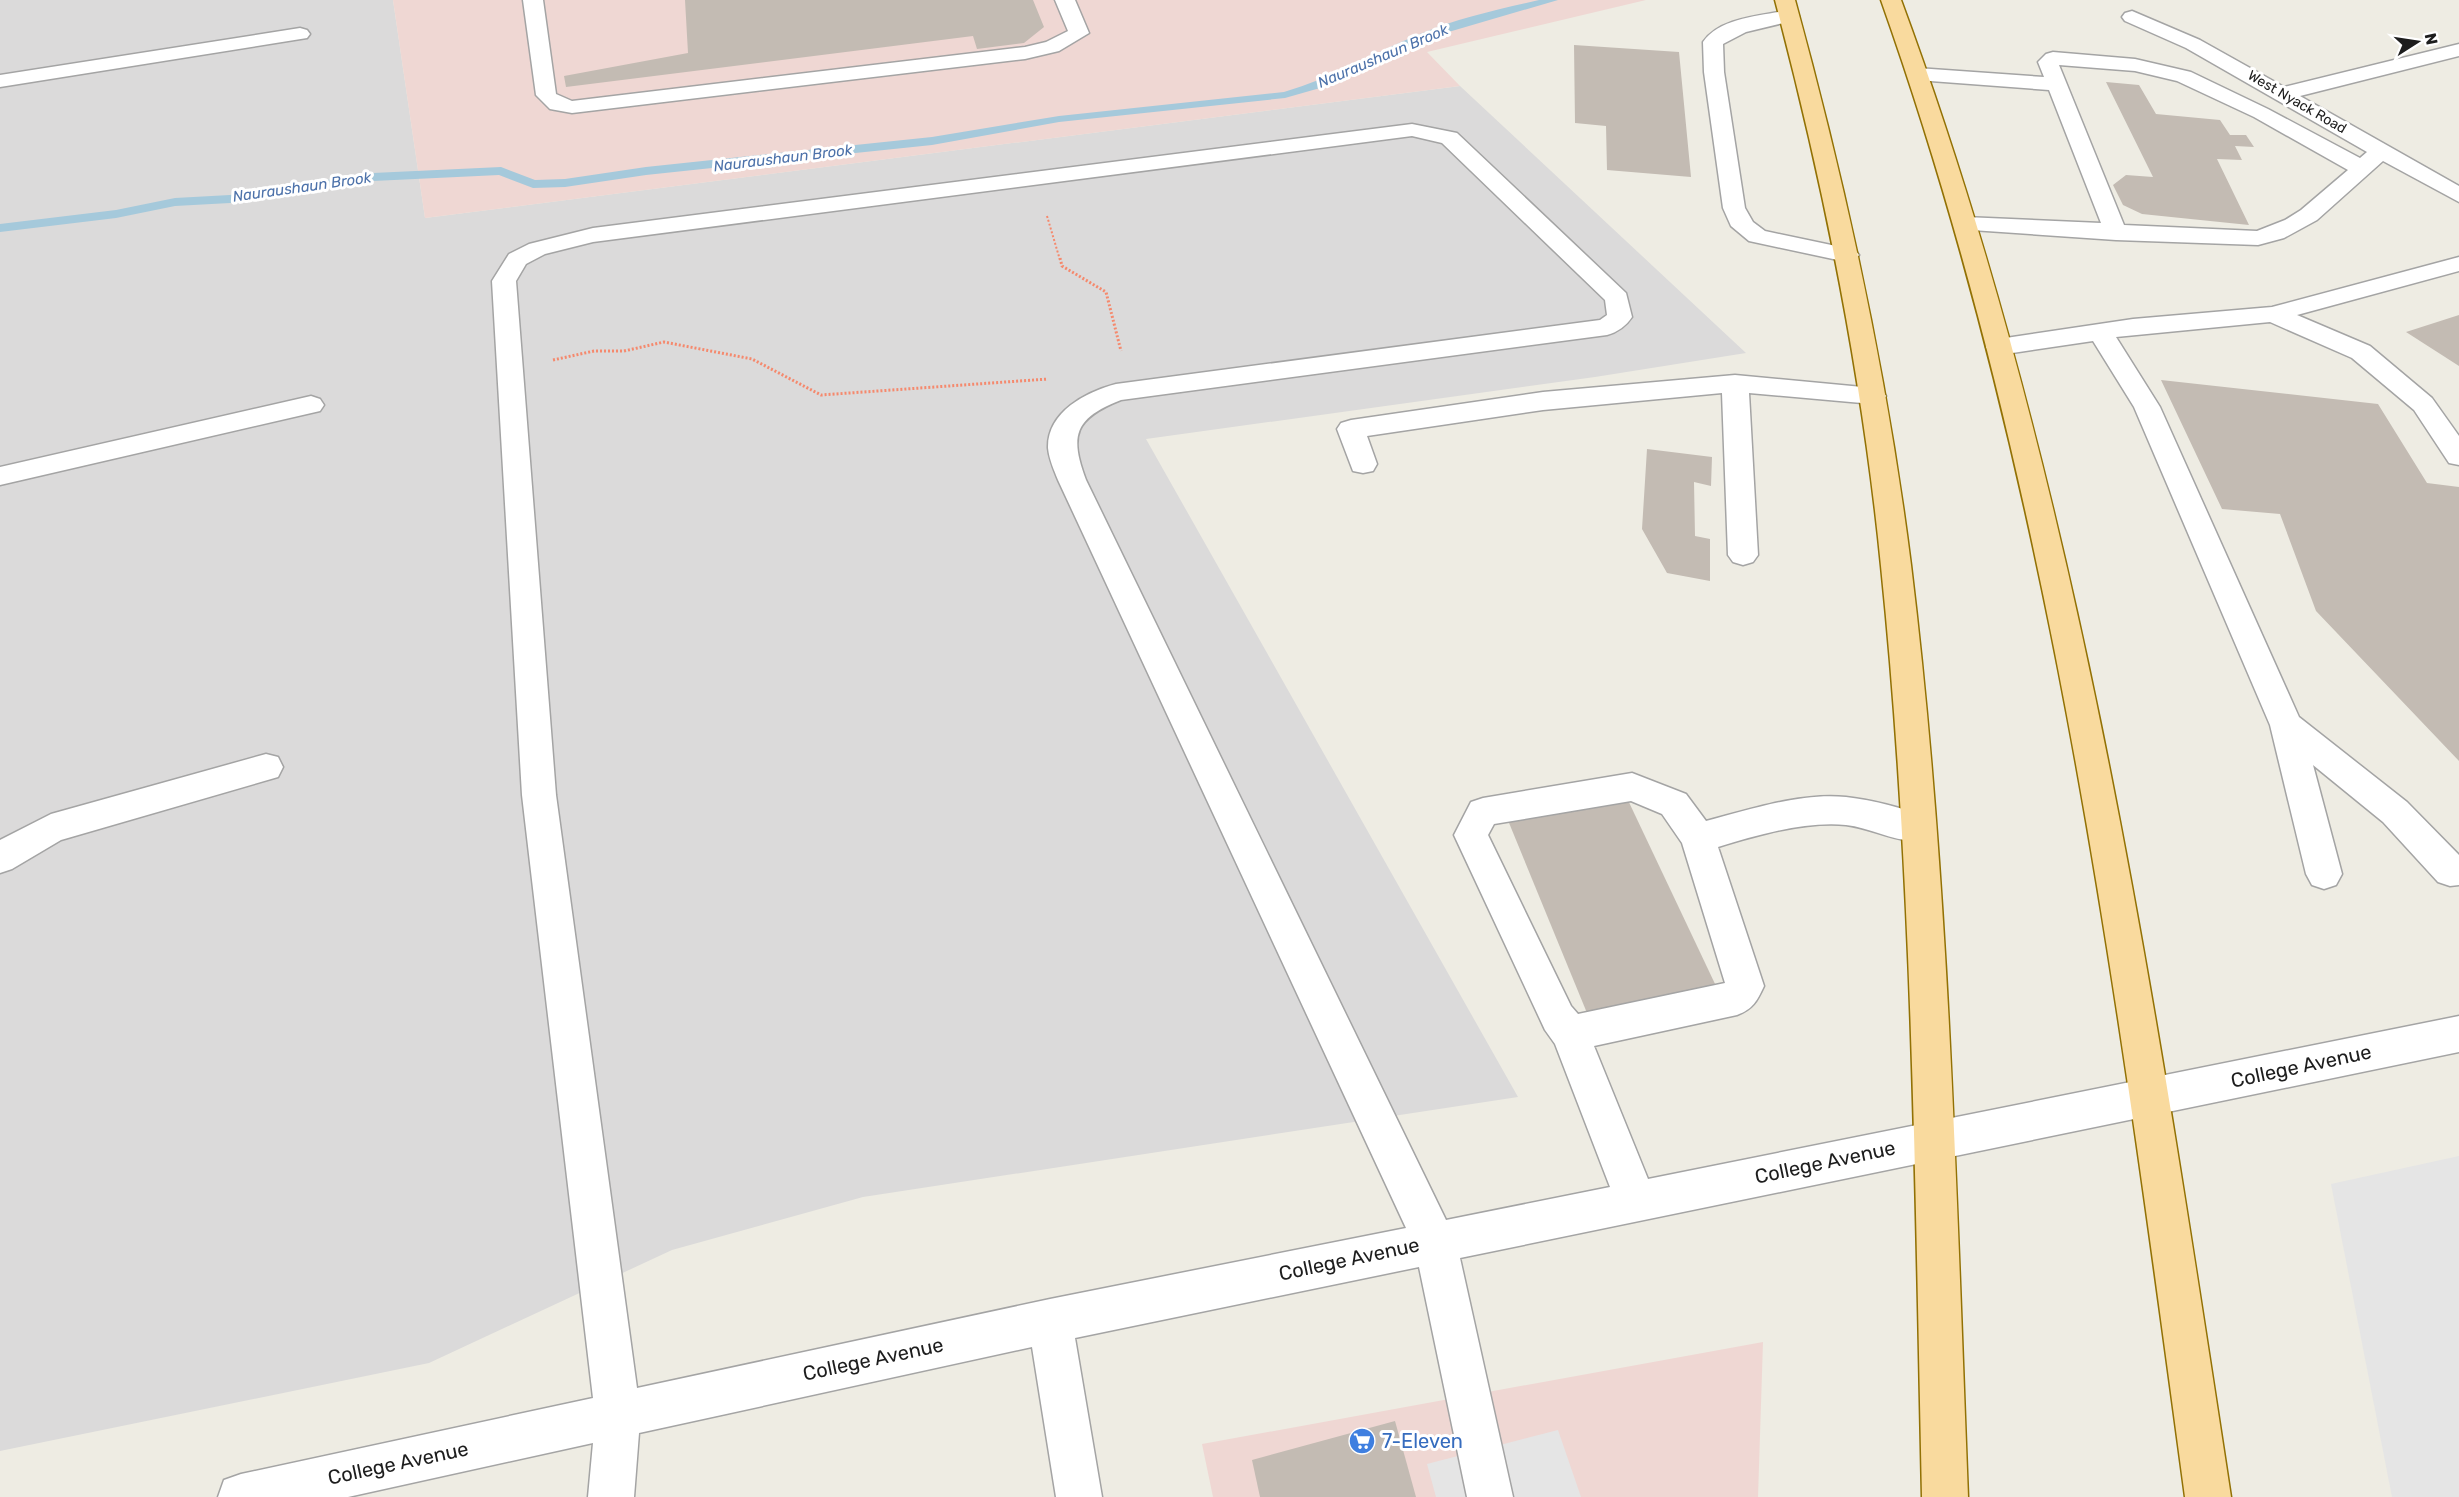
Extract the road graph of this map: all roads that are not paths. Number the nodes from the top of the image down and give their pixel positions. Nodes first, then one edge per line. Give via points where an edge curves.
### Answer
1 (533, 0) edge
2 (1065, 0) edge
3 (1891, 0) edge
4 (1787, 8) edge
5 (2132, 17) dead end
6 (300, 34) dead end
7 (2459, 50) edge
8 (1917, 74) junction
9 (0, 81) edge
10 (2057, 84) junction
11 (2289, 97) junction
12 (2261, 113) junction
13 (2381, 151) junction
14 (2361, 168) junction
15 (2459, 195) edge
16 (1965, 224) junction
17 (2116, 233) junction
18 (1847, 255) junction
19 (2459, 264) edge
20 (2273, 314) junction
21 (2100, 332) junction
22 (1999, 347) junction
23 (1735, 383) junction
24 (1873, 396) junction
25 (311, 405) dead end
26 (2454, 442) edge
27 (1363, 464) dead end
28 (0, 476) edge
29 (1743, 555) dead end
30 (2286, 725) junction
31 (266, 767) dead end
32 (1919, 828) junction
33 (1698, 838) junction
34 (0, 858) edge
35 (2324, 874) dead end
36 (2456, 874) edge
37 (1570, 1033) junction
38 (2459, 1034) edge
39 (2149, 1097) junction
40 (1932, 1140) junction
41 (1636, 1200) junction
42 (1435, 1242) junction
43 (1050, 1321) junction
44 (618, 1415) junction
45 (241, 1497) edge
46 (611, 1497) edge
47 (1079, 1497) edge
48 (1490, 1497) edge
49 (1945, 1497) edge
50 (2208, 1497) edge

1 - 2 street via 546,95 561,107 582,107 1034,51 1070,40 1079,33
3 - 8 main road
4 - 18 main road
4 - 18 street via 1720,35 1713,42 1734,208 1743,226 1756,236
5 - 11 street, West Nyack Road via 2193,44
6 - 9 street
7 - 11 street
8 - 10 street
8 - 16 main road
10 - 12 street via 2048,62 2053,58 2135,65 2184,76
10 - 17 street
11 - 12 street
11 - 13 street, West Nyack Road
12 - 14 street
13 - 14 street
13 - 15 street, West Nyack Road
14 - 17 street via 2312,213 2272,235 2258,238
16 - 17 street
16 - 22 main road
18 - 24 main road
19 - 20 street
20 - 21 street
20 - 26 street via 2361,352 2423,404
21 - 22 street
21 - 30 street via 2147,407
22 - 39 main road via 2028,457 2088,741
23 - 24 street
23 - 27 street via 1542,401 1351,429
23 - 29 street
24 - 32 main road via 1895,560
25 - 28 street
30 - 35 street
30 - 36 street via 2395,812
31 - 34 street via 51,828
32 - 33 street via 1845,811 1775,816
32 - 40 main road
33 - 37 street via 1745,986 1737,998
33 - 37 street via 1674,804 1632,787 1483,812 1471,835 1558,1018
37 - 41 street
38 - 39 street, College Avenue
39 - 40 street, College Avenue
39 - 50 main road
40 - 41 street, College Avenue
40 - 49 main road
41 - 42 street, College Avenue
42 - 43 street, College Avenue
42 - 44 street via 1077,491 1061,448 1066,424 1090,402 1116,392 1607,327 1620,317 1617,298 1449,138 1412,130 593,235 537,249 517,259 504,281 540,795
42 - 48 street
43 - 44 street, College Avenue
43 - 47 street
44 - 45 street, College Avenue
44 - 46 street

